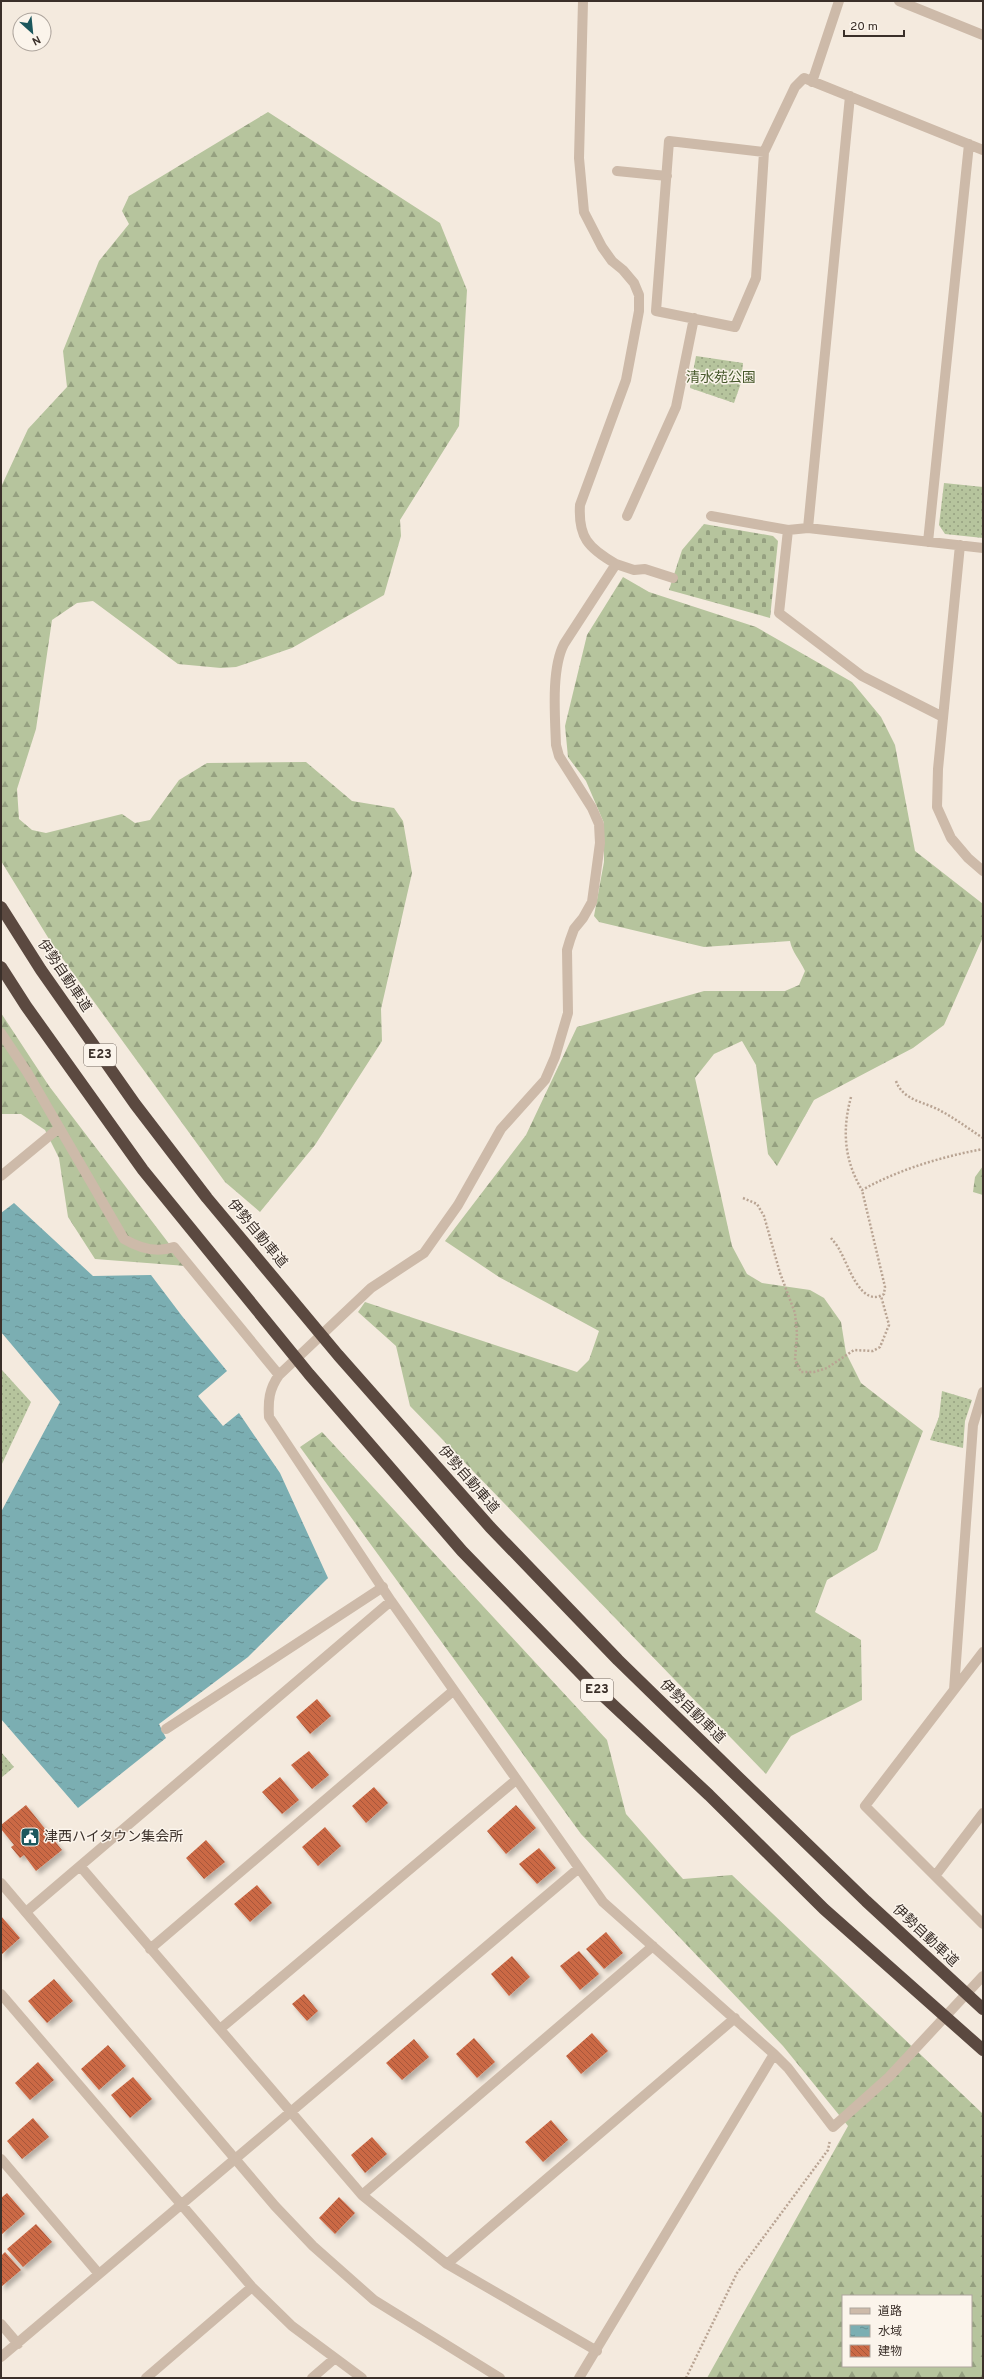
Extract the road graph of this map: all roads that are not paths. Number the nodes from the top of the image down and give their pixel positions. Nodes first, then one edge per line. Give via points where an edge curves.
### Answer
1 (583, 1) edge
2 (840, 1) edge
3 (900, 1) edge
4 (983, 35) edge
5 (812, 82) junction
6 (850, 96) junction
7 (969, 144) junction
8 (983, 150) edge
9 (764, 152) junction
10 (617, 171) dead end
11 (667, 176) junction
12 (694, 318) junction
13 (627, 516) dead end
14 (711, 516) dead end
15 (808, 528) junction
16 (788, 530) junction
17 (928, 542) junction
18 (960, 545) junction
19 (983, 548) edge
20 (616, 564) junction
21 (673, 578) dead end
22 (943, 717) junction
23 (983, 871) edge
24 (1, 907) edge
25 (1, 967) edge
26 (1, 1033) edge
27 (59, 1128) junction
28 (1, 1176) edge
29 (279, 1375) junction
30 (983, 1392) edge
31 (383, 1587) junction
32 (391, 1601) junction
33 (983, 1652) edge
34 (954, 1690) junction
35 (454, 1691) junction
36 (166, 1729) dead end
37 (516, 1780) junction
38 (983, 1813) edge
39 (80, 1866) junction
40 (579, 1868) junction
41 (935, 1876) junction
42 (1, 1883) edge
43 (26, 1912) junction
44 (983, 1924) edge
45 (653, 1946) junction
46 (150, 1949) junction
47 (983, 1976) edge
48 (1, 1994) edge
49 (983, 2009) edge
50 (735, 2018) junction
51 (220, 2029) junction
52 (980, 2048) edge
53 (774, 2054) junction
54 (291, 2112) junction
55 (1, 2159) edge
56 (235, 2160) junction
57 (362, 2195) junction
58 (180, 2206) junction
59 (447, 2264) junction
60 (99, 2274) junction
61 (252, 2288) junction
62 (1, 2324) edge
63 (18, 2344) junction
64 (597, 2351) junction
65 (1, 2358) edge
66 (334, 2359) junction
67 (146, 2378) edge
68 (312, 2378) edge
69 (362, 2378) edge
70 (500, 2378) edge
71 (579, 2378) edge

1 - 20 street via 579,158 584,212 602,247 612,262 628,275 639,295 637,330 626,380 580,504 579,523 583,536 590,545
2 - 5 street
3 - 4 street
5 - 6 street
5 - 9 street via 804,78 795,87
6 - 7 street
6 - 15 street
7 - 8 street
7 - 17 street
9 - 11 street via 669,141
9 - 12 street via 756,278 750,294 735,327
10 - 11 street
11 - 12 street via 656,311
12 - 13 street via 676,407
14 - 16 street
15 - 16 street
15 - 17 street
16 - 22 street via 780,613 862,676
17 - 18 street
18 - 19 street
18 - 22 street
20 - 21 street via 634,570 645,568
20 - 29 street via 564,644 556,663 556,745 559,756 592,808 598,824 600,843 592,902 574,929 568,945 568,1013 556,1057 545,1080 501,1129 458,1205 424,1253 371,1288
22 - 23 street via 937,807 951,838
24 - 49 highway, 伊勢自動車道 / E23 via 41,970 130,1098 207,1198 338,1355 490,1527 613,1655 932,1964
25 - 52 highway, E23 via 26,1006 144,1170 184,1221 309,1374 462,1551 597,1690 714,1800 824,1909
26 - 27 street
27 - 28 street
27 - 29 street via 124,1239 146,1248 166,1250 174,1247
29 - 31 street via 271,1385 269,1417
30 - 34 street via 973,1424
31 - 32 street
31 - 36 street
32 - 35 street
32 - 39 street
33 - 34 street
34 - 41 street via 865,1806
35 - 37 street
35 - 46 street
37 - 40 street
37 - 51 street
38 - 41 street
39 - 43 street
39 - 46 street
40 - 45 street via 603,1902
40 - 54 street
41 - 44 street
42 - 43 street
43 - 56 street
45 - 50 street
45 - 57 street
46 - 51 street
47 - 53 street via 889,2077 833,2127 788,2068
48 - 58 street
50 - 53 street
50 - 59 street
51 - 54 street
53 - 64 street
54 - 56 street
54 - 57 street
55 - 60 street
56 - 58 street
56 - 70 street via 313,2246 374,2300
57 - 59 street
58 - 60 street
58 - 61 street
59 - 64 street
60 - 63 street
61 - 66 street via 292,2326
61 - 67 street
62 - 63 street
63 - 65 street
64 - 71 street
66 - 68 street
66 - 69 street

